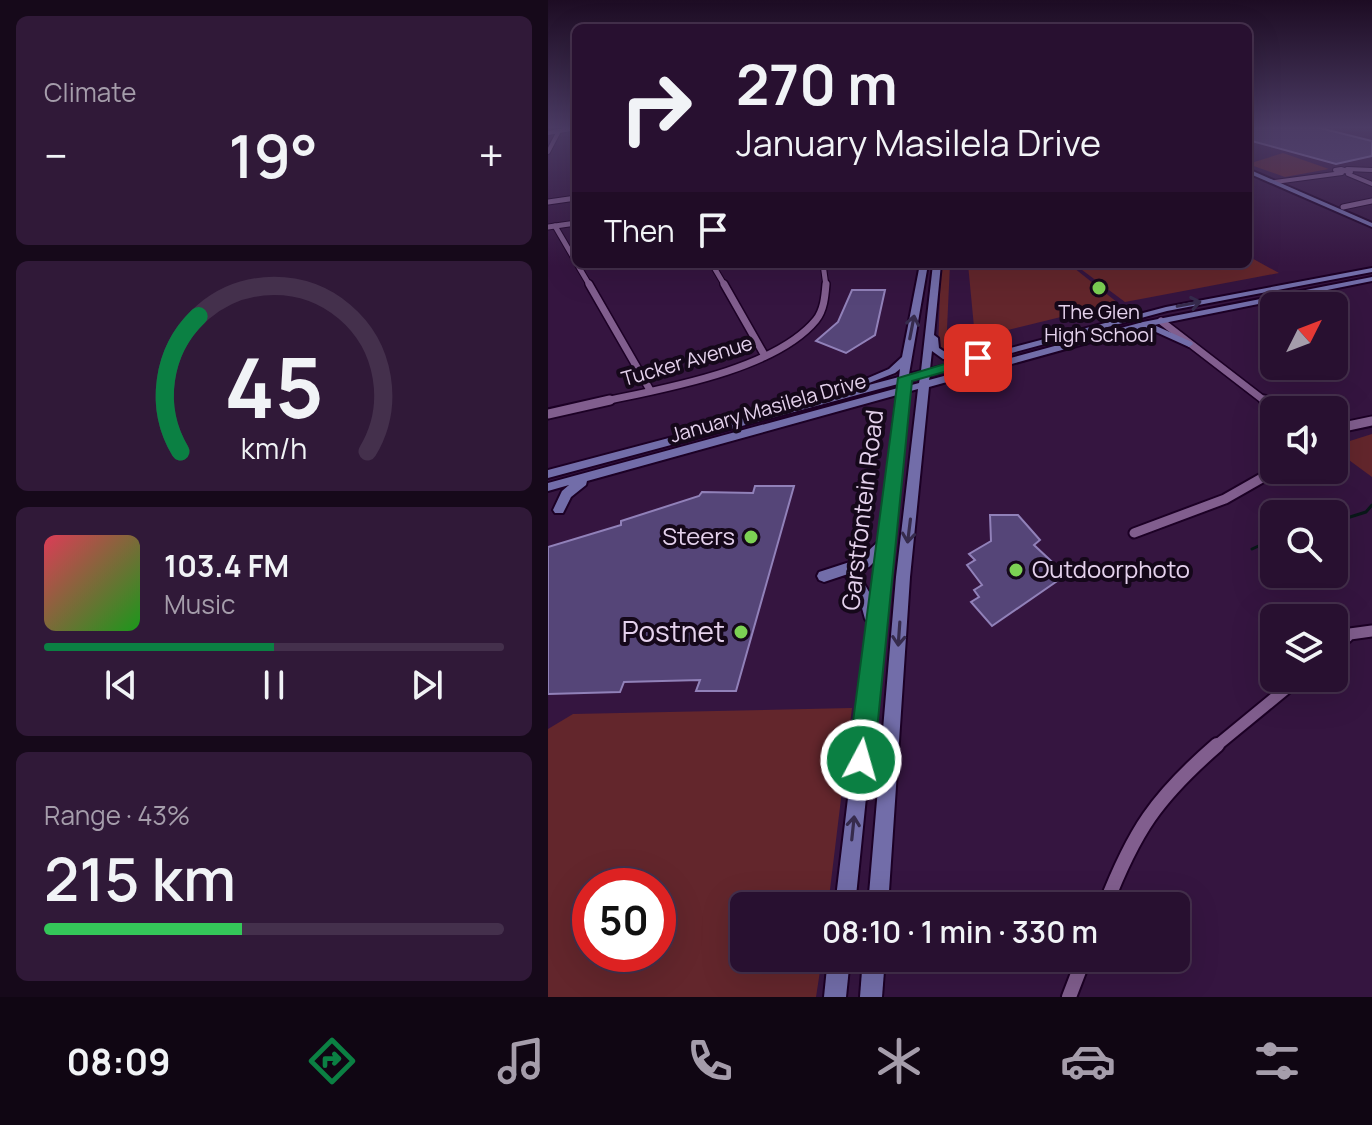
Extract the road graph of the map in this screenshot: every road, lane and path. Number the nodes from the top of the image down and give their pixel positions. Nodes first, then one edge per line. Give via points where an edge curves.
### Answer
1 (1260, 174) edge
2 (1316, 174) edge
3 (1335, 174) edge
4 (1350, 174) edge
5 (1277, 181) junction
6 (1372, 184) edge
7 (572, 199) edge
8 (1372, 201) edge
9 (548, 202) edge
10 (1343, 207) junction
11 (1372, 222) edge
12 (572, 224) edge
13 (552, 227) edge
14 (572, 256) edge
15 (580, 268) edge
16 (714, 268) edge
17 (824, 268) edge
18 (923, 268) edge
19 (936, 268) edge
20 (1372, 270) edge
21 (1372, 279) edge
22 (1192, 314) junction
23 (1161, 321) junction
24 (1143, 325) junction
25 (1102, 326) junction
26 (1173, 331) junction
27 (927, 334) junction
28 (1189, 344) junction
29 (765, 356) junction
30 (906, 358) junction
31 (978, 358) junction
32 (925, 378) junction
33 (905, 384) junction
34 (650, 390) junction
35 (827, 398) junction
36 (1260, 398) edge
37 (548, 414) edge
38 (1372, 421) edge
39 (1348, 427) edge
40 (712, 443) junction
41 (606, 457) junction
42 (630, 465) junction
43 (548, 474) edge
44 (1260, 480) edge
45 (551, 484) edge
46 (556, 509) edge
47 (1134, 533) dead end
48 (887, 538) junction
49 (824, 576) dead end
50 (853, 577) dead end
51 (875, 630) junction
52 (1372, 631) edge
53 (1348, 636) edge
54 (1283, 692) edge
55 (847, 892) edge
56 (879, 892) edge
57 (1111, 892) edge
58 (838, 972) edge
59 (873, 972) edge
60 (1079, 972) edge
61 (835, 997) edge
62 (871, 997) edge
63 (1069, 997) edge

1 - 5 main road
2 - 5 street
3 - 5 street
4 - 6 street
5 - 10 main road
5 - 11 main road
7 - 9 street
8 - 10 street
10 - 11 main road
12 - 13 street
13 - 14 street
15 - 34 street
16 - 29 street
17 - 29 street, Tucker Avenue via 826,288 817,320
30 -> 18 main road, Garstfontein Road
19 - 27 main road, Garstfontein Road
25 -> 20 main road, January Masilela Drive
21 - 22 main road, January Masilela Drive
22 - 23 main road, January Masilela Drive
22 - 26 main road
23 - 24 main road, January Masilela Drive
23 - 25 main road via 1147,318
23 - 26 street
24 - 28 main road
24 - 32 main road, January Masilela Drive
25 - 31 main road, January Masilela Drive
26 - 28 street
27 - 31 main road via 935,339 940,355
27 - 32 main road, Garstfontein Road
28 - 36 street
29 - 34 street, Tucker Avenue
30 - 33 main road, Garstfontein Road
30 - 35 main road via 892,371
31 - 32 main road, January Masilela Drive
32 - 33 main road, January Masilela Drive
32 -> 56 main road, Garstfontein Road via 903,577
33 - 35 main road, January Masilela Drive
33 - 40 main road, January Masilela Drive
33 - 48 main road, Garstfontein Road
34 - 37 street, Tucker Avenue
35 - 41 main road, January Masilela Drive
38 - 39 street
40 - 41 main road via 688,443 613,461
40 - 42 main road, January Masilela Drive
41 - 43 main road, January Masilela Drive
42 - 45 main road, January Masilela Drive
42 - 46 main road via 576,485
44 - 47 street
48 - 49 main road via 876,556
48 - 51 main road, Garstfontein Road
50 - 51 main road via 865,595
55 -> 51 main road, Garstfontein Road
52 - 53 street
54 - 57 street via 1151,810
58 - 61 main road
59 - 62 main road
60 - 63 street

